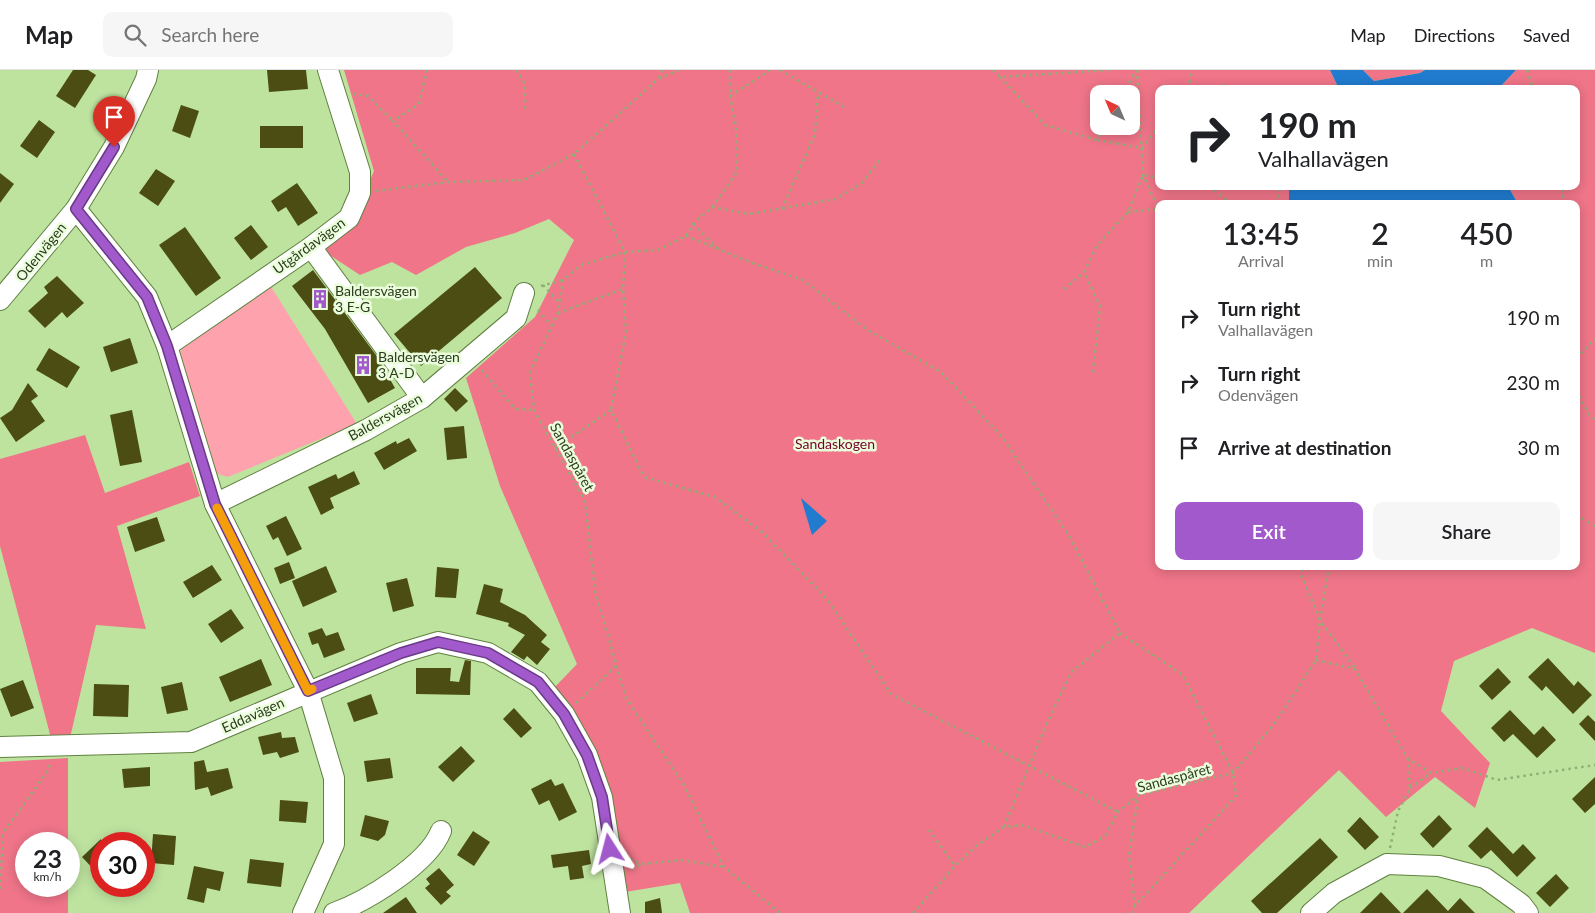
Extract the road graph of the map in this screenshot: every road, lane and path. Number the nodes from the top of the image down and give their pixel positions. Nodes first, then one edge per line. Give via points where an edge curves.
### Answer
1 (148, 70) edge
2 (328, 70) edge
3 (427, 70) edge
4 (516, 70) edge
5 (662, 70) edge
6 (679, 70) edge
7 (730, 70) edge
8 (770, 70) edge
9 (780, 70) edge
10 (994, 70) edge
11 (1110, 70) edge
12 (1136, 70) edge
13 (1192, 70) edge
14 (1527, 70) edge
15 (1000, 77) junction
16 (658, 79) junction
17 (1128, 85) edge
18 (1189, 85) edge
19 (1532, 85) edge
20 (335, 92) junction
21 (818, 92) junction
22 (730, 96) junction
23 (844, 106) dead end
24 (525, 109) dead end
25 (393, 122) junction
26 (1155, 133) edge
27 (1100, 135) edge
28 (1097, 140) junction
29 (1142, 148) junction
30 (574, 154) junction
31 (880, 160) dead end
32 (1143, 174) junction
33 (1155, 177) edge
34 (448, 182) junction
35 (1214, 190) edge
36 (360, 193) junction
37 (1155, 200) edge
38 (1227, 200) edge
39 (712, 207) junction
40 (76, 209) junction
41 (782, 209) junction
42 (1155, 209) edge
43 (1128, 212) junction
44 (693, 224) junction
45 (686, 236) junction
46 (312, 247) junction
47 (720, 251) junction
48 (625, 252) junction
49 (1084, 272) junction
50 (563, 280) junction
51 (543, 285) junction
52 (623, 289) junction
53 (1064, 289) dead end
54 (524, 293) joint
55 (0, 300) edge
56 (560, 302) junction
57 (558, 313) junction
58 (1595, 339) edge
59 (167, 346) junction
60 (1580, 354) edge
61 (471, 357) junction
62 (1093, 372) dead end
63 (422, 398) junction
64 (1580, 398) edge
65 (534, 410) junction
66 (611, 410) junction
67 (1595, 420) edge
68 (555, 448) junction
69 (215, 504) junction
70 (1580, 517) edge
71 (1595, 526) edge
72 (1303, 570) edge
73 (1328, 570) edge
74 (1320, 620) junction
75 (1120, 633) junction
76 (1316, 660) junction
77 (617, 666) junction
78 (1355, 669) junction
79 (308, 691) junction
80 (564, 714) junction
81 (51, 745) junction
82 (0, 747) edge
83 (1408, 759) junction
84 (1595, 765) edge
85 (1030, 768) junction
86 (1233, 773) junction
87 (1431, 773) junction
88 (1410, 789) junction
89 (1139, 795) junction
90 (1118, 812) junction
91 (1004, 827) junction
92 (929, 830) dead end
93 (441, 831) dead end
94 (1, 834) edge
95 (610, 849) junction
96 (1387, 864) junction
97 (955, 866) junction
98 (724, 867) junction
99 (0, 889) edge
100 (1135, 906) junction
101 (303, 913) edge
102 (334, 913) edge
103 (620, 913) edge
104 (780, 913) edge
105 (913, 913) edge
106 (1132, 913) edge
107 (1311, 913) edge
108 (1528, 913) edge

1 - 40 street, Odenvägen via 114,147
2 - 20 street, Utgårdavägen
3 - 25 path via 419,104
4 - 24 path via 525,84
5 - 16 path
6 - 16 path
7 - 22 path
8 - 22 path
9 - 21 path
10 - 15 path
11 - 15 path
12 - 17 path
12 - 29 path
13 - 18 path
14 - 19 path
15 - 28 path via 1045,125
16 - 30 path
20 - 25 path via 368,96
20 - 36 street, Utgårdavägen via 360,172
21 - 23 path
21 - 41 path via 815,134
22 - 39 path via 736,127 737,172
25 - 34 path
26 - 29 path
27 - 28 path
28 - 29 path
29 - 32 path
30 - 34 path via 524,180
30 - 48 path
31 - 41 path via 861,184 835,199
32 - 33 path
32 - 37 path
32 - 43 path
34 - 36 path
35 - 38 path
36 - 46 street, Utgårdavägen via 349,218
39 - 41 path via 749,214
39 - 44 path
40 - 55 street, Odenvägen
40 - 59 street via 147,297
42 - 43 path
43 - 49 path via 1097,245
44 - 45 path
44 - 47 path
45 - 47 path
45 - 48 path via 658,250
46 - 59 street, Utgårdavägen
46 - 63 street
47 - 75 path via 803,280 866,329 941,372 1002,437 1068,534
48 - 50 path via 581,265
48 - 52 path
49 - 53 path
49 - 62 path via 1100,306
50 - 51 path
50 - 56 path, Sandaspåret
51 - 54 path
51 - 56 path
52 - 57 path
52 - 66 path via 626,332
54 - 61 street, Baldersvägen via 516,318
56 - 57 path, Sandaspåret
57 - 65 path, Sandaspåret via 530,372
58 - 60 path
59 - 69 street
61 - 63 street, Baldersvägen
61 - 65 path via 515,410
63 - 69 street, Baldersvägen via 366,430
64 - 67 path
65 - 68 path, Sandaspåret
66 - 68 path
66 - 85 path via 644,477 715,497 762,532 827,599 891,694
68 - 77 path, Sandaspåret via 585,501 595,591
69 - 79 street
70 - 71 path
72 - 74 path via 1301,575
73 - 74 path
74 - 76 path
74 - 78 path
75 - 85 path via 1072,672
75 - 86 path via 1183,675
76 - 78 path
76 - 86 path via 1275,723
77 - 80 path
77 - 98 path, Sandaspåret via 626,698 684,785
78 - 83 path
79 - 80 street, Eddavägen via 401,653 438,642 497,658 538,682
79 - 81 street, Eddavägen via 191,742
79 - 101 street via 334,778 334,844
80 - 95 street, Eddavägen via 587,755 602,797
81 - 82 street, Eddavägen
81 - 94 path via 49,769
83 - 87 path
83 - 88 path
84 - 87 path via 1496,780 1463,768
85 - 90 path
85 - 91 path
86 - 89 path, Sandaspåret
86 - 100 path via 1236,796
87 - 88 path
88 - 96 path via 1398,811
89 - 90 path, Sandaspåret
89 - 100 path via 1129,855
90 - 91 path, Sandaspåret via 1105,836 1085,847 1022,825
91 - 97 path via 976,846
92 - 97 path
93 - 102 street via 436,844 415,863 379,890
94 - 99 path
95 - 98 path via 641,864 680,860
95 - 103 street, Eddavägen
96 - 107 street via 1334,893
96 - 108 street via 1439,866 1485,878 1521,904
97 - 105 path
98 - 104 path, Sandaspåret
100 - 106 path

